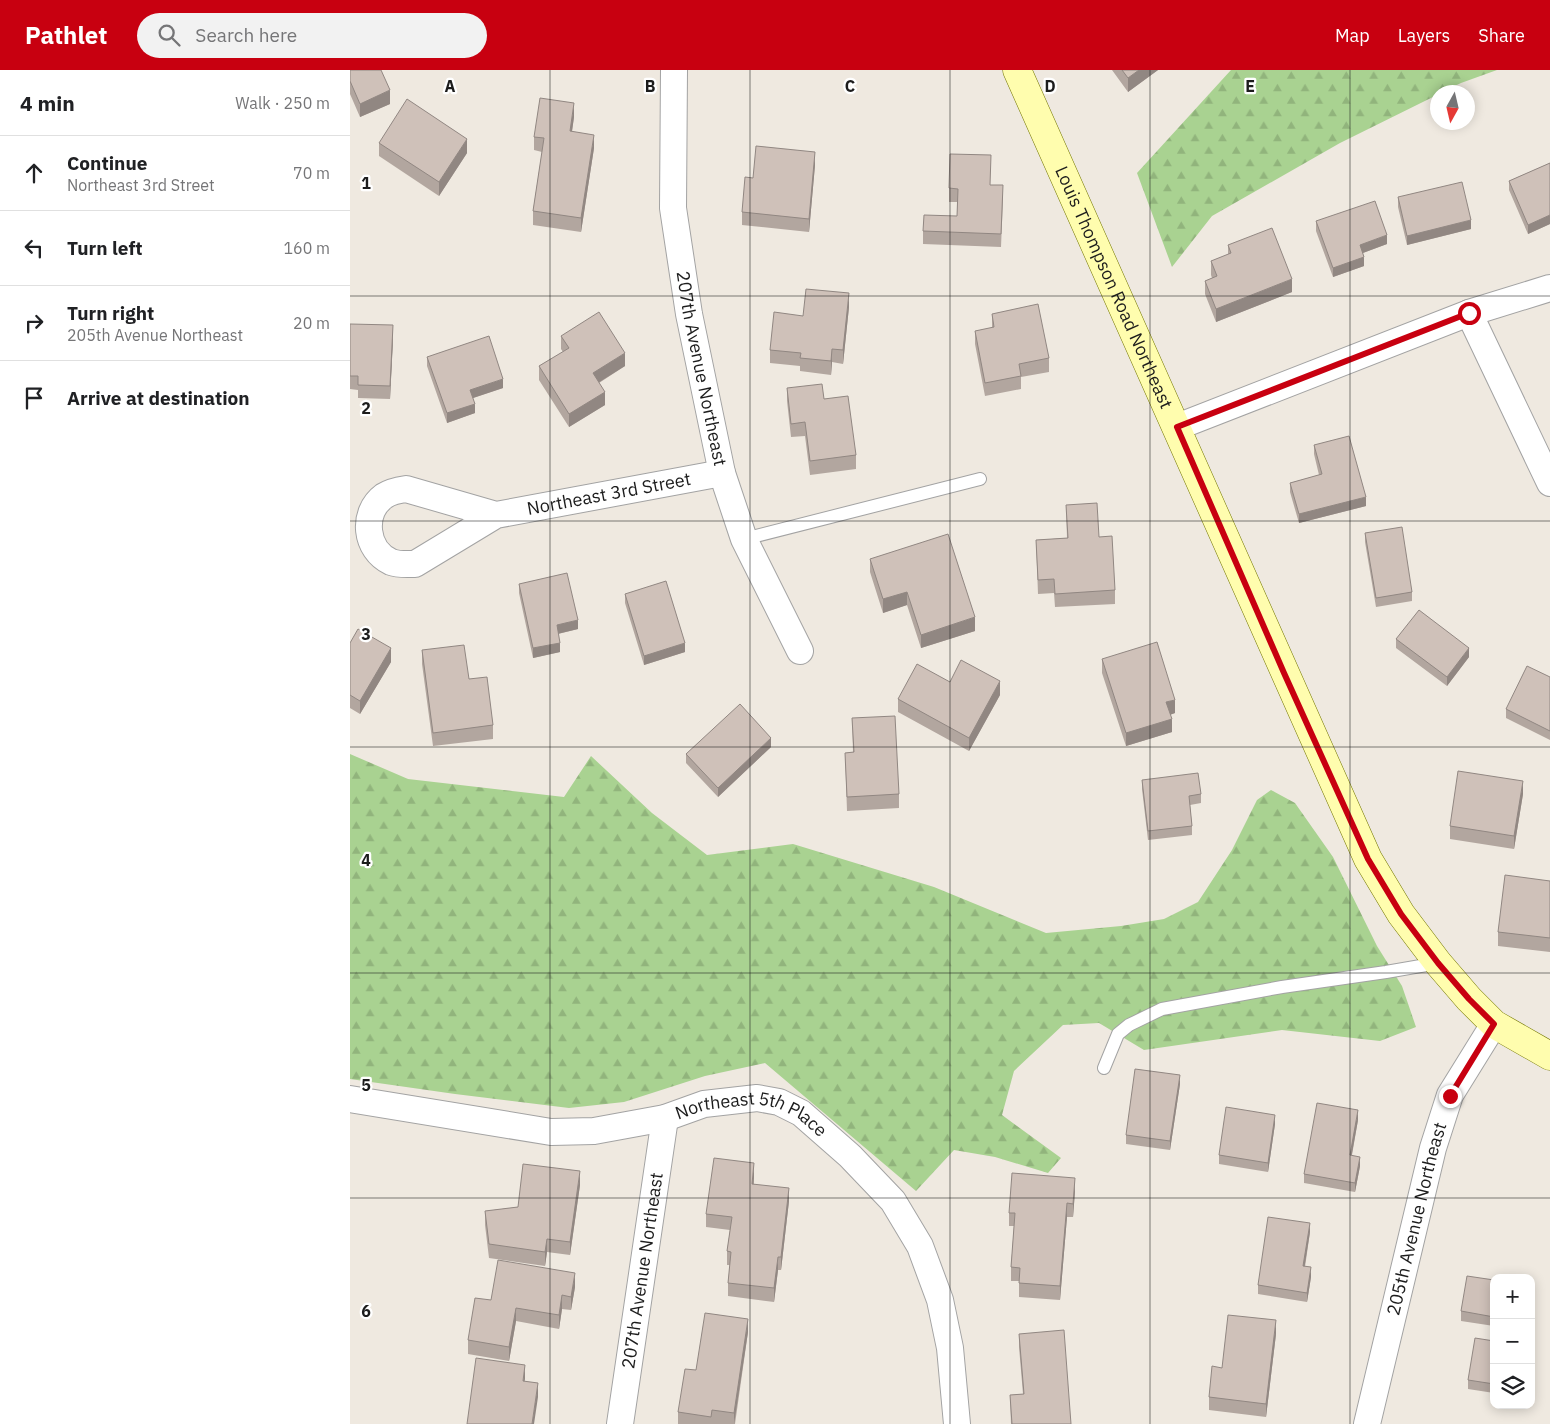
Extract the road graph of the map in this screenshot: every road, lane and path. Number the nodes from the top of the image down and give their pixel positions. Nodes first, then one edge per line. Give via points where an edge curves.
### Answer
1 (674, 70) edge
2 (1017, 70) edge
3 (1550, 288) edge
4 (1469, 313) junction
5 (1177, 427) junction
6 (722, 473) junction
7 (980, 479) dead end
8 (1550, 483) edge
9 (496, 515) dead end
10 (744, 539) junction
11 (800, 651) dead end
12 (1438, 963) junction
13 (1494, 1024) junction
14 (1550, 1056) edge
15 (1104, 1068) dead end
16 (350, 1099) edge
17 (665, 1118) junction
18 (620, 1424) edge
19 (957, 1424) edge
20 (1367, 1424) edge

1 - 6 street, 207th Avenue Northeast via 673,208 689,314
2 - 5 street, Louis Thompson Road Northeast
3 - 4 street
4 - 5 street
4 - 8 street
5 - 12 street, Louis Thompson Road Northeast via 1368,859 1401,914
6 - 9 street, Northeast 3rd Street
6 - 10 street, 207th Avenue Northeast
7 - 10 lane
10 - 11 street, 207th Avenue Northeast
12 - 13 street, Louis Thompson Road Northeast
12 - 15 lane via 1162,1009 1118,1034
13 - 14 street, Louis Thompson Road Northeast
13 - 20 street, 205th Avenue Northeast via 1450,1096 1433,1148
16 - 17 street, Northeast 5th Place via 551,1132 594,1131
17 - 18 street, 207th Avenue Northeast
17 - 19 street, Northeast 5th Place via 704,1104 757,1098 779,1102 802,1113 850,1156 892,1201 920,1246 940,1300 950,1348

